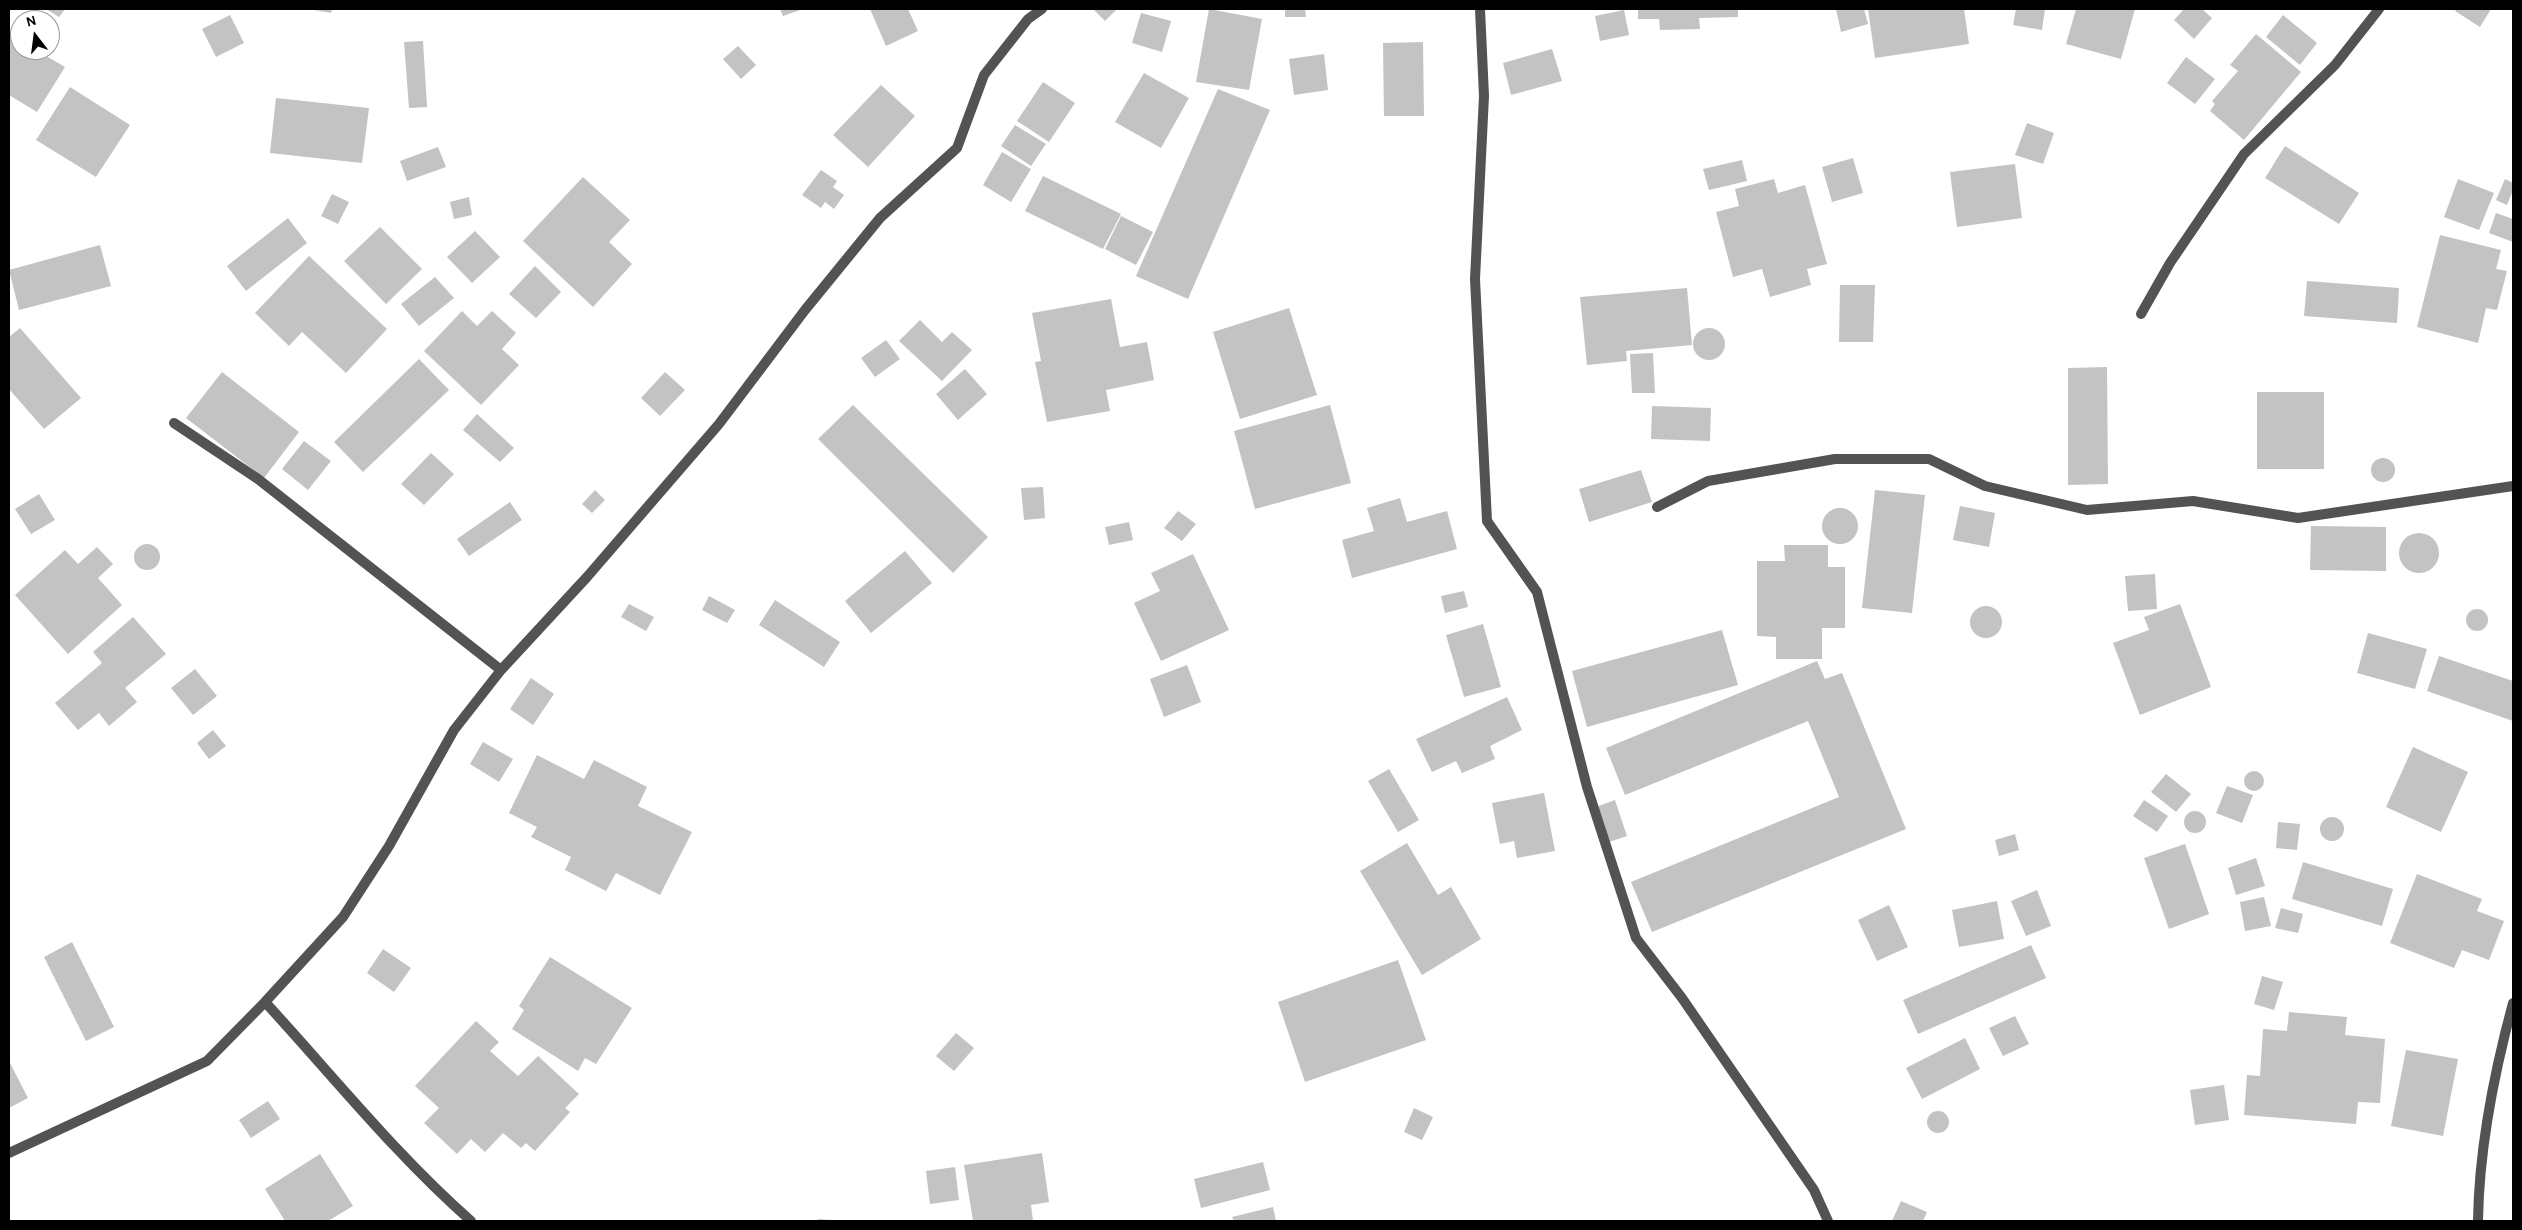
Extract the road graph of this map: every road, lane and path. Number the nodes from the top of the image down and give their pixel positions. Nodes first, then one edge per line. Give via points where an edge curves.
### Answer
1 (1042, 9) edge
2 (1480, 9) edge
3 (2379, 9) edge
4 (2142, 314) dead end
5 (174, 423) dead end
6 (2513, 486) edge
7 (1657, 507) dead end
8 (501, 670) junction
9 (266, 1002) junction
10 (2513, 1003) edge
11 (9, 1153) edge
12 (471, 1221) edge
13 (1828, 1221) edge
14 (2478, 1221) edge

1 - 8 street via 1028,20 984,75 956,148 880,218 804,310 719,424 588,577
2 - 13 street via 1484,96 1475,279 1487,520 1537,592 1587,787 1636,938 1682,998 1814,1190
3 - 4 street via 2335,65 2244,154 2170,263
5 - 8 street via 258,479
6 - 7 street via 2298,518 2193,500 2088,510 1985,486 1929,459 1835,459 1708,481
8 - 9 street via 454,730 389,846 343,917
9 - 11 street via 207,1061
9 - 12 street via 376,1126 441,1195
10 - 14 street via 2494,1084 2478,1189

